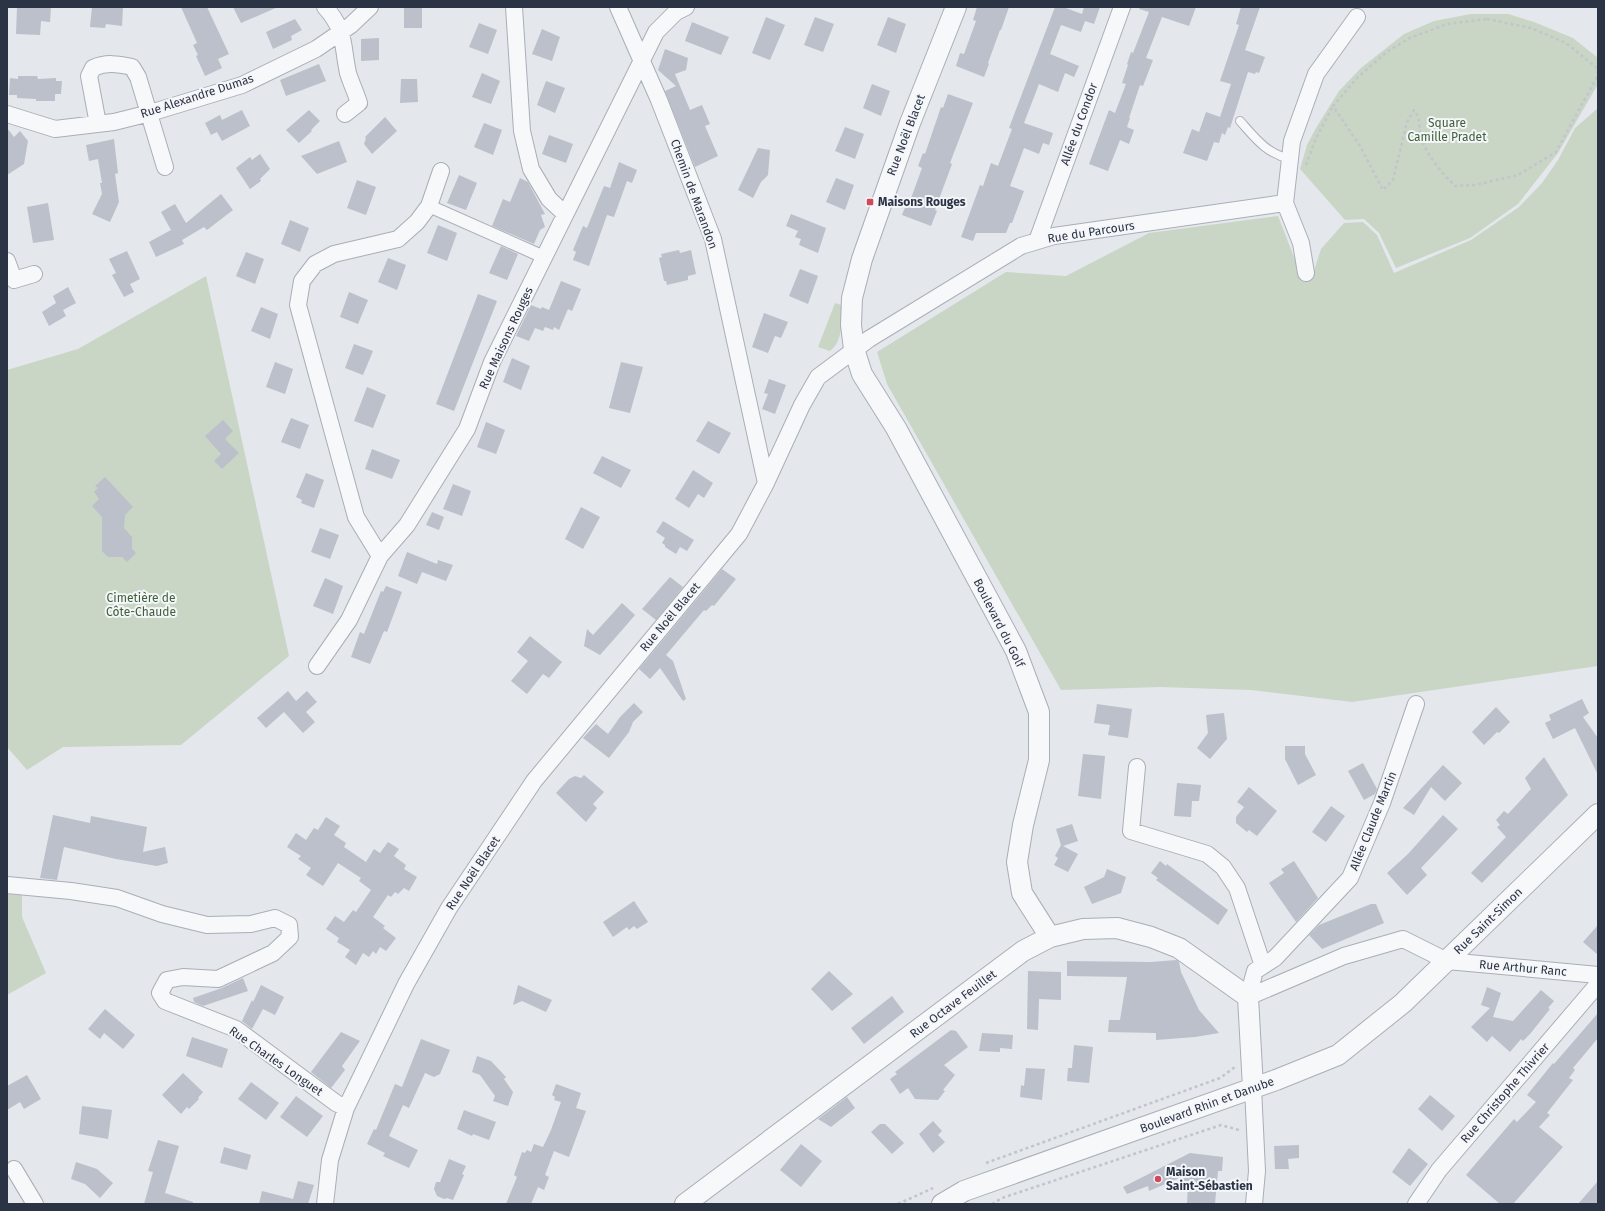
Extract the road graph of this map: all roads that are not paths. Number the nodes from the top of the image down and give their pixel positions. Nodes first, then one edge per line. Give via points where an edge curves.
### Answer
1 (325, 7) edge
2 (370, 7) edge
3 (514, 7) edge
4 (618, 7) edge
5 (686, 7) edge
6 (956, 7) edge
7 (1122, 7) edge
8 (1357, 17) dead end
9 (341, 31) junction
10 (642, 60) junction
11 (150, 113) junction
12 (7, 114) edge
13 (345, 114) dead end
14 (1240, 121) dead end
15 (98, 124) junction
16 (1290, 159) junction
17 (165, 167) dead end
18 (441, 171) dead end
19 (1285, 204) junction
20 (429, 206) junction
21 (565, 214) junction
22 (1037, 241) junction
23 (544, 257) junction
24 (7, 261) edge
25 (1306, 273) dead end
26 (34, 274) dead end
27 (854, 349) junction
28 (766, 483) junction
29 (380, 556) junction
30 (317, 666) dead end
31 (1416, 704) dead end
32 (1137, 767) dead end
33 (1598, 814) edge
34 (7, 885) edge
35 (1050, 937) junction
36 (1447, 961) junction
37 (1263, 966) junction
38 (1598, 975) edge
39 (1598, 984) edge
40 (1248, 997) junction
41 (1253, 1088) junction
42 (346, 1108) junction
43 (14, 1169) dead end
44 (328, 1203) edge
45 (35, 1204) edge
46 (685, 1204) edge
47 (942, 1204) edge
48 (1254, 1204) edge
49 (1416, 1204) edge

1 - 9 street
2 - 9 street, Rue Alexandre Dumas
3 - 21 street via 522,130 531,169 550,199
4 - 10 street, Chemin de Marandon
5 - 10 street, Rue Maisons Rouges via 676,12 656,32
6 - 27 street, Rue Noël Blacet via 910,123 862,259 852,298 851,325
7 - 22 street, Allée du Condor
8 - 16 street via 1316,74 1292,141
9 - 11 street, Rue Alexandre Dumas via 316,49 242,84
9 - 13 street via 349,74 359,103
10 - 21 street, Rue Maisons Rouges
10 - 28 street, Chemin de Marandon via 713,239
11 - 15 street, Rue Alexandre Dumas
11 - 15 street via 132,67 102,64 93,68 89,76
11 - 17 street
12 - 15 street, Rue Alexandre Dumas via 55,129
14 - 16 lane via 1267,150
16 - 19 street
18 - 20 street
19 - 22 street, Rue du Parcours via 1054,236
19 - 25 street via 1301,243
20 - 23 street
20 - 29 street via 418,222 398,239 334,254 315,264 302,280 298,305 356,517
21 - 23 street, Rue Maisons Rouges
22 - 27 street, Rue du Parcours via 1021,246
23 - 29 street, Rue Maisons Rouges via 492,362 467,429 407,525
24 - 26 street via 14,280
27 - 28 street, Rue Noël Blacet via 818,377 802,405
27 - 35 street, Boulevard du Golf via 862,374 896,428 1016,651 1039,712 1039,760 1017,862 1022,893
28 - 42 street, Rue Noël Blacet via 739,534 534,781 466,882 406,984
29 - 30 street, Rue Maisons Rouges via 349,620
31 - 37 street, Allée Claude Martin via 1382,803 1350,878 1275,958
32 - 37 street via 1131,831 1207,854 1222,867 1237,888
33 - 36 street, Rue Saint-Simon
34 - 42 street, Rue Charles Longuet via 117,898 162,914 207,925 251,924 275,918 289,925 290,937 273,953 218,979 183,977 167,980 160,993 165,1002 236,1029
35 - 40 street, Rue Octave Feuillet via 1083,929 1117,928 1151,937 1179,948
35 - 46 street, Rue Octave Feuillet via 1023,951
36 - 38 street, Rue Arthur Ranc
36 - 40 street, Rue Saint-Simon via 1403,938 1344,956
36 - 41 street, Boulevard Rhin et Danube via 1403,1003 1338,1055
37 - 40 street, Allée Claude Martin via 1256,971
39 - 49 street, Rue Christophe Thivrier via 1439,1170
40 - 41 street
41 - 47 street, Boulevard Rhin et Danube via 964,1191
41 - 48 street via 1257,1171
42 - 44 street, Rue Noël Blacet via 330,1160
43 - 45 street

